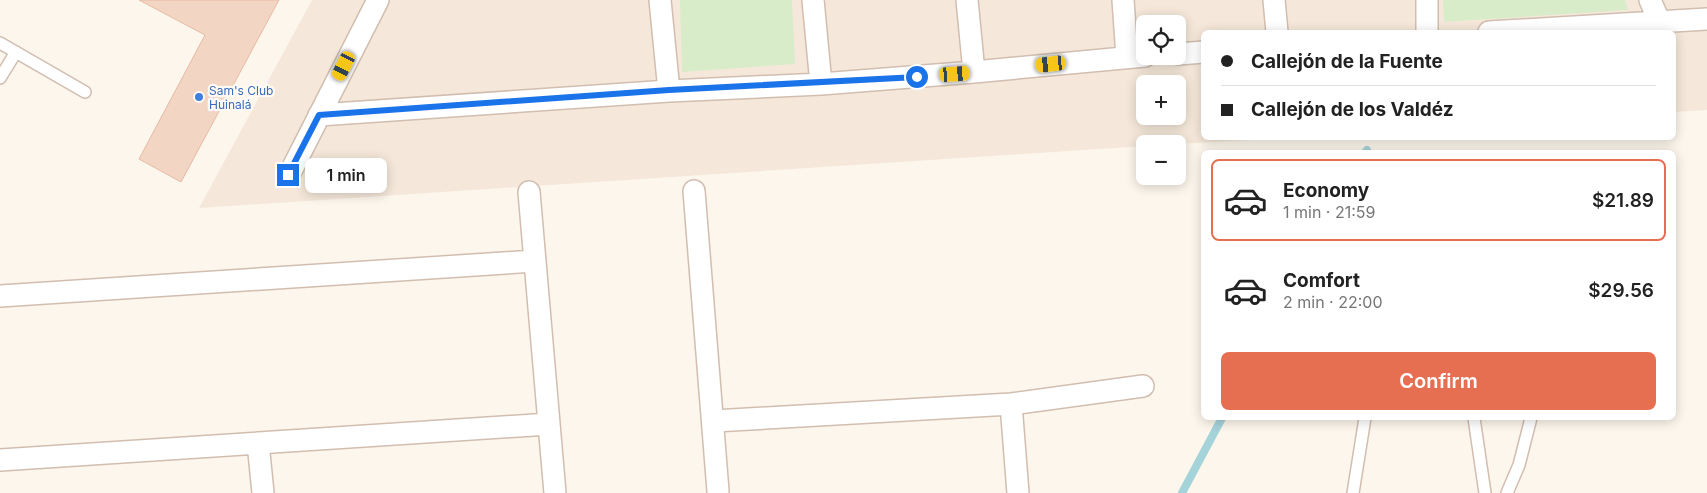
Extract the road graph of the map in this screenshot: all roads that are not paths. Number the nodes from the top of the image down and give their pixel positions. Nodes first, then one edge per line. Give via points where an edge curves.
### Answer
1 (378, 0) edge
2 (660, 0) edge
3 (813, 0) edge
4 (967, 0) edge
5 (1123, 0) edge
6 (1274, 0) edge
7 (1427, 0) edge
8 (1650, 0) edge
9 (1707, 19) edge
10 (1660, 23) junction
11 (1277, 30) edge
12 (1427, 30) edge
13 (1527, 30) edge
14 (0, 43) edge
15 (16, 52) junction
16 (1201, 52) edge
17 (1186, 53) edge
18 (1136, 56) edge
19 (974, 72) junction
20 (0, 78) edge
21 (821, 84) junction
22 (669, 90) junction
23 (85, 92) dead end
24 (319, 115) junction
25 (288, 175) dead end
26 (694, 191) dead end
27 (529, 192) dead end
28 (535, 261) junction
29 (0, 296) edge
30 (1143, 386) dead end
31 (1011, 404) junction
32 (1365, 420) edge
33 (1474, 420) edge
34 (1530, 420) edge
35 (714, 421) junction
36 (549, 424) junction
37 (258, 443) junction
38 (0, 460) edge
39 (718, 491) dead end
40 (263, 493) edge
41 (555, 493) edge
42 (1018, 493) edge
43 (1352, 493) edge
44 (1485, 493) edge
45 (1507, 493) edge

1 - 24 street
2 - 22 street
3 - 21 street
4 - 19 street
5 - 18 street
6 - 11 street
7 - 12 street
8 - 10 street
9 - 10 street
10 - 13 street
14 - 15 lane
15 - 20 lane
15 - 23 lane
16 - 17 street
18 - 19 street
19 - 21 street
21 - 22 street
22 - 24 street
24 - 25 street
26 - 35 street
27 - 28 street
28 - 29 street
28 - 36 street
30 - 31 street
31 - 35 street
31 - 42 street
32 - 43 lane
33 - 44 lane
34 - 45 lane via 1519,465
35 - 39 street
36 - 37 street
36 - 41 street
37 - 38 street
37 - 40 street

